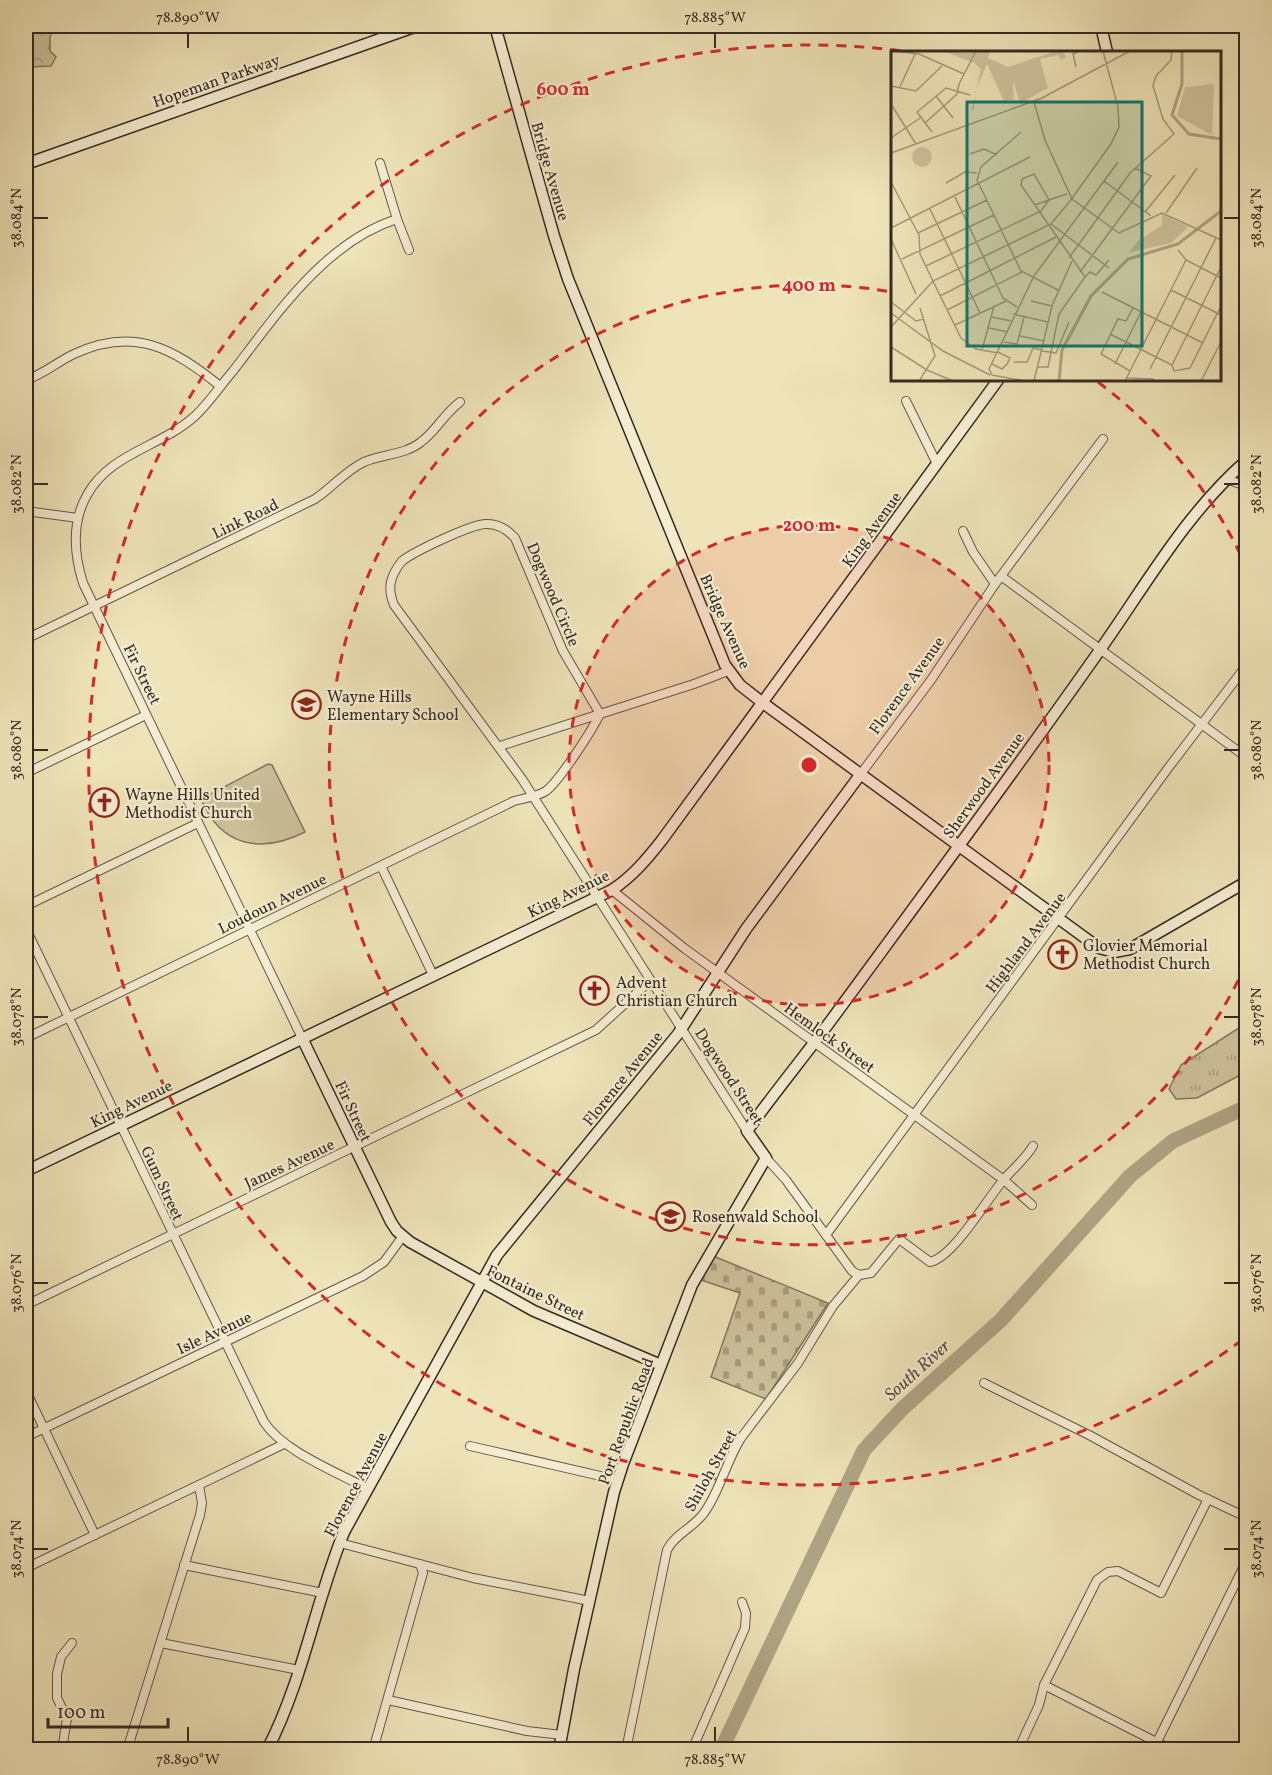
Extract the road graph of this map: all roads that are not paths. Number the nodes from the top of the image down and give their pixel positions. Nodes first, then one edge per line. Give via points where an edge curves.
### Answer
1 (417, 26) edge
2 (495, 26) edge
3 (1101, 26) edge
4 (1107, 51) edge
5 (380, 163) dead end
6 (26, 164) edge
7 (397, 219) junction
8 (409, 250) dead end
9 (26, 380) edge
10 (997, 381) edge
11 (220, 386) junction
12 (906, 401) dead end
13 (460, 402) dead end
14 (1103, 439) dead end
15 (1246, 461) edge
16 (937, 464) junction
17 (1226, 478) junction
18 (1246, 486) edge
19 (26, 511) edge
20 (78, 518) junction
21 (963, 531) dead end
22 (1001, 576) junction
23 (995, 584) junction
24 (94, 606) junction
25 (26, 639) edge
26 (1100, 650) junction
27 (1246, 666) edge
28 (729, 671) junction
29 (763, 703) junction
30 (600, 714) junction
31 (146, 715) junction
32 (1202, 725) junction
33 (500, 746) junction
34 (1246, 757) edge
35 (26, 773) edge
36 (860, 775) junction
37 (533, 796) junction
38 (198, 823) junction
39 (957, 846) junction
40 (381, 866) junction
41 (1246, 882) edge
42 (612, 890) junction
43 (598, 896) junction
44 (26, 906) edge
45 (1058, 920) junction
46 (26, 929) edge
47 (250, 929) junction
48 (717, 972) junction
49 (434, 975) junction
50 (650, 981) junction
51 (68, 1017) junction
52 (681, 1028) junction
53 (26, 1038) edge
54 (302, 1038) junction
55 (814, 1042) junction
56 (914, 1115) junction
57 (120, 1125) junction
58 (747, 1131) junction
59 (1033, 1146) dead end
60 (355, 1147) junction
61 (766, 1158) junction
62 (26, 1171) edge
63 (1004, 1180) junction
64 (1032, 1205) dead end
65 (172, 1234) junction
66 (826, 1235) junction
67 (403, 1236) junction
68 (859, 1275) junction
69 (481, 1282) junction
70 (26, 1305) edge
71 (225, 1342) junction
72 (661, 1365) junction
73 (984, 1383) dead end
74 (26, 1392) edge
75 (44, 1428) junction
76 (26, 1437) edge
77 (284, 1444) junction
78 (470, 1446) dead end
79 (618, 1480) junction
80 (199, 1485) junction
81 (368, 1488) junction
82 (1208, 1499) junction
83 (1246, 1517) edge
84 (95, 1535) junction
85 (340, 1543) junction
86 (1246, 1562) edge
87 (420, 1564) junction
88 (184, 1565) junction
89 (26, 1568) edge
90 (323, 1593) junction
91 (590, 1601) junction
92 (742, 1602) dead end
93 (72, 1643) dead end
94 (161, 1643) junction
95 (299, 1670) junction
96 (1044, 1685) junction
97 (388, 1700) junction
98 (562, 1735) junction
99 (1155, 1746) edge
100 (268, 1747) edge
101 (62, 1749) edge
102 (127, 1749) edge
103 (288, 1749) edge
104 (373, 1749) edge
105 (559, 1749) edge
106 (626, 1749) edge
107 (692, 1749) edge
108 (1018, 1749) edge
109 (1172, 1749) edge

1 - 6 street, Hopeman Parkway
2 - 28 street, Bridge Avenue via 568,279
3 - 4 street
5 - 7 street
7 - 8 street
7 - 11 street, Fir Street via 357,237 327,260
9 - 11 street via 82,350 129,341 185,358
10 - 16 street, King Avenue
11 - 20 street, Fir Street via 184,425 104,472 86,496
12 - 16 street
13 - 24 street, Link Road via 412,448 355,466 315,499
14 - 22 street, Florence Avenue
15 - 17 street, Sherwood Avenue
16 - 29 street, King Avenue
17 - 18 street
17 - 26 street, Sherwood Avenue via 1190,519
19 - 20 street
20 - 24 street, Fir Street via 75,554
21 - 23 street
22 - 23 street, Florence Avenue
22 - 26 street
23 - 36 street, Florence Avenue via 931,680
24 - 25 street, Link Road
24 - 31 street, Fir Street
26 - 32 street
26 - 39 street, Sherwood Avenue
27 - 32 street, Highland Avenue
28 - 29 street, Bridge Avenue
28 - 30 street
29 - 36 street, Bridge Avenue
29 - 42 street, King Avenue via 643,864
30 - 33 street
30 - 33 street, Dogwood Circle via 563,651 515,538 502,527 478,525 407,557 395,569 390,589 394,605
30 - 37 street, Loudoun Avenue via 552,785
31 - 35 street
31 - 38 street, Fir Street
32 - 34 street
32 - 45 street, Highland Avenue
33 - 37 street, Dogwood Street
36 - 39 street, Bridge Avenue
36 - 48 street, Florence Avenue
37 - 40 street, Loudoun Avenue via 514,801
37 - 43 street, Dogwood Street
38 - 44 street
38 - 47 street, Fir Street
39 - 45 street, Bridge Avenue
39 - 55 street, Sherwood Avenue
40 - 47 street, Loudoun Avenue
40 - 49 street
41 - 45 street, Bridge Avenue via 1122,952 1099,948
42 - 43 street, King Avenue
42 - 48 street, Hemlock Street
43 - 49 street, King Avenue
43 - 50 street, Dogwood Street
45 - 56 street, Highland Avenue
46 - 51 street, Gum Street
47 - 51 street, Loudoun Avenue
47 - 54 street, Fir Street
48 - 52 street, Florence Avenue
48 - 55 street, Hemlock Street
49 - 54 street, King Avenue
50 - 52 street, Dogwood Street
50 - 60 street, James Avenue via 596,1030
51 - 53 street, Loudoun Avenue
51 - 57 street, Gum Street
52 - 58 street, Dogwood Street
52 - 69 street, Florence Avenue via 497,1255
54 - 57 street, King Avenue
54 - 60 street, Fir Street
55 - 56 street, Hemlock Street
55 - 58 street, Sherwood Avenue
56 - 63 street, Hemlock Street
56 - 66 street, Highland Avenue
57 - 62 street, King Avenue
57 - 65 street, Gum Street
58 - 61 street, Dogwood Street
59 - 63 street
60 - 65 street, James Avenue
60 - 67 street, Fir Street via 391,1222
61 - 66 street, Dogwood Street
61 - 72 street, Port Republic Road via 692,1285
63 - 64 street, Hemlock Street
63 - 68 street, Shiloh Street via 937,1260 930,1262 899,1239 871,1273
65 - 70 street, James Avenue
65 - 71 street, Gum Street
66 - 68 street
67 - 69 street, Fontaine Street
67 - 71 street, Isle Avenue via 391,1255 374,1270
68 - 106 street, Shiloh Street via 741,1438 704,1513 667,1550
69 - 72 street, Fontaine Street via 534,1311
69 - 81 street, Florence Avenue
71 - 75 street, Isle Avenue
71 - 77 street, Gum Street via 264,1422
72 - 79 street, Port Republic Road
73 - 82 street
74 - 75 street
75 - 76 street, Isle Avenue
75 - 84 street
77 - 80 street
77 - 81 street
78 - 79 street
79 - 91 street, Port Republic Road
80 - 84 street
80 - 88 street via 202,1503
81 - 85 street, Florence Avenue
82 - 83 street
82 - 96 street via 1161,1593 1114,1571 1097,1580
84 - 89 street
85 - 87 street
85 - 90 street, Florence Avenue
86 - 99 street
87 - 91 street
87 - 97 street via 423,1573
88 - 90 street
88 - 94 street
90 - 95 street, Florence Avenue
91 - 98 street, Port Republic Road
92 - 107 street via 745,1628
93 - 101 street via 57,1674 57,1698 67,1718
94 - 95 street
94 - 102 street
95 - 100 street, Florence Avenue via 283,1718
96 - 99 street
96 - 108 street
97 - 98 street
97 - 104 street
98 - 105 street, Port Republic Road
99 - 109 street
100 - 103 street

